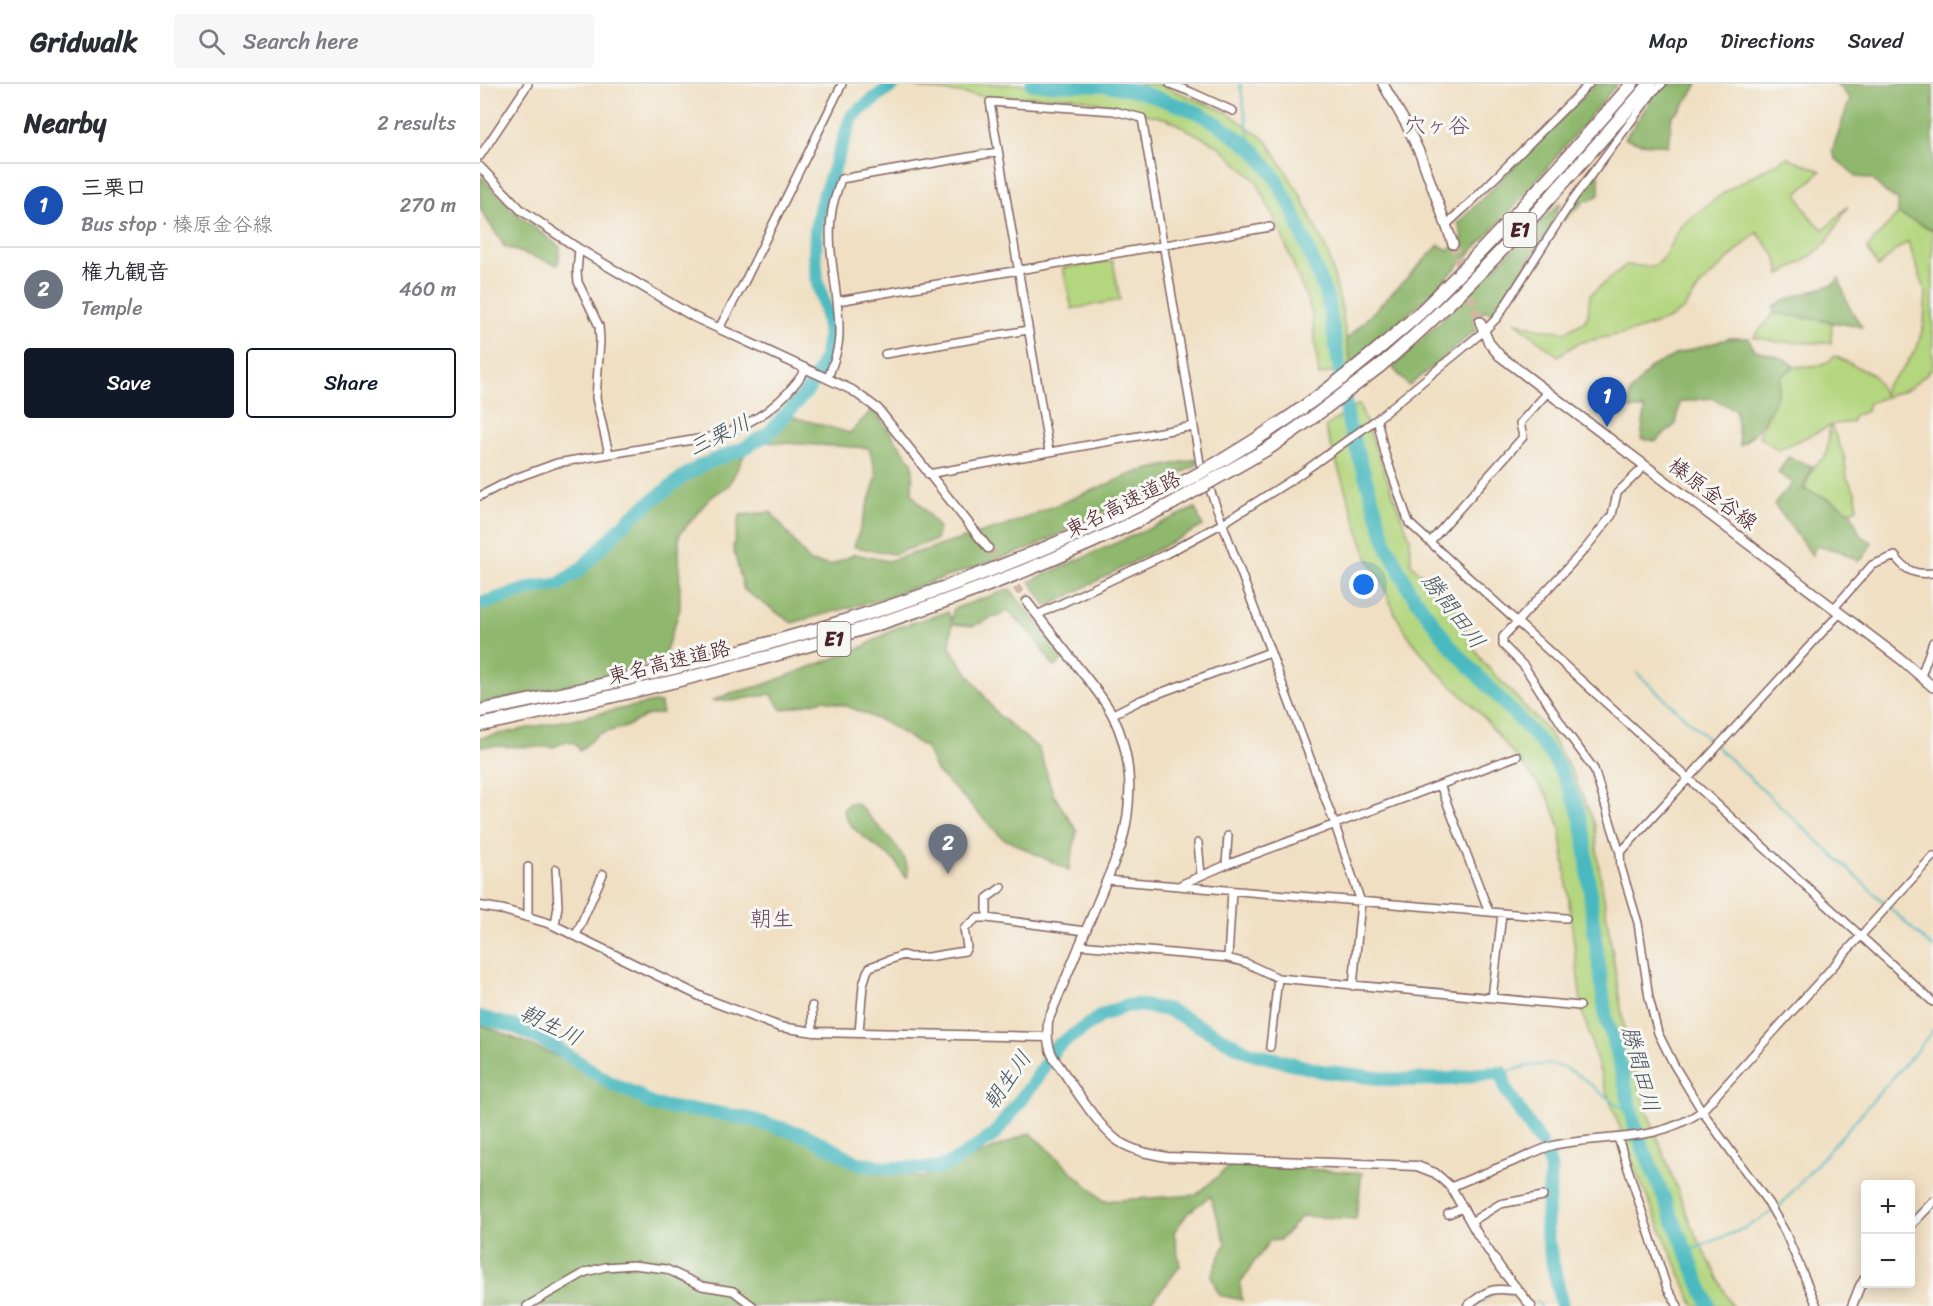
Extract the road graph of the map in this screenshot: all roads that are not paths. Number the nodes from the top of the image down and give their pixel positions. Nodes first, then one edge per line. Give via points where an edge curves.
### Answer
1 (528, 84) edge
2 (842, 84) edge
3 (1170, 84) edge
4 (1383, 84) edge
5 (1588, 84) edge
6 (1632, 84) edge
7 (1650, 84) edge
8 (1662, 84) edge
9 (1233, 111) dead end
10 (998, 152) junction
11 (480, 156) edge
12 (480, 167) edge
13 (1446, 225) junction
14 (1270, 227) dead end
15 (1453, 244) tunnel mouth
16 (1163, 246) junction
17 (579, 249) junction
18 (1018, 270) junction
19 (838, 301) junction
20 (1482, 327) junction
21 (719, 328) junction
22 (1028, 330) junction
23 (885, 354) dead end
24 (806, 369) junction
25 (828, 378) junction
26 (1548, 392) junction
27 (1377, 419) junction
28 (1194, 426) junction
29 (1049, 451) junction
30 (609, 454) junction
31 (1645, 466) junction
32 (928, 474) junction
33 (480, 496) edge
34 (1223, 524) junction
35 (1430, 542) junction
36 (988, 548) tunnel mouth
37 (1933, 573) edge
38 (1027, 602) tunnel mouth
39 (1837, 610) junction
40 (1037, 615) junction
41 (1517, 621) junction
42 (1933, 642) edge
43 (1270, 652) junction
44 (1921, 676) junction
45 (1933, 687) edge
46 (480, 711) edge
47 (1113, 714) junction
48 (480, 725) edge
49 (1517, 756) dead end
50 (1690, 779) junction
51 (1440, 784) junction
52 (1335, 825) junction
53 (1228, 836) dead end
54 (1198, 843) dead end
55 (1620, 854) junction
56 (1933, 856) edge
57 (1226, 865) junction
58 (528, 867) dead end
59 (556, 869) dead end
60 (603, 874) dead end
61 (1201, 875) junction
62 (1107, 880) junction
63 (1179, 885) junction
64 (1002, 886) dead end
65 (1232, 891) junction
66 (1361, 902) junction
67 (480, 906) edge
68 (1489, 912) junction
69 (1502, 914) junction
70 (528, 916) junction
71 (987, 918) junction
72 (1566, 918) dead end
73 (555, 925) junction
74 (1085, 931) junction
75 (576, 935) junction
76 (1862, 936) junction
77 (1079, 945) junction
78 (1228, 958) junction
79 (1278, 978) junction
80 (1353, 986) junction
81 (1492, 998) junction
82 (1933, 1002) edge
83 (812, 1006) dead end
84 (1580, 1006) dead end
85 (813, 1032) junction
86 (858, 1032) junction
87 (1047, 1037) junction
88 (1270, 1047) dead end
89 (1702, 1111) junction
90 (1618, 1138) junction
91 (1451, 1187) junction
92 (1543, 1196) dead end
93 (1933, 1202) edge
94 (1463, 1208) junction
95 (1448, 1214) dead end
96 (1471, 1222) junction
97 (1915, 1222) edge
98 (1861, 1284) edge
99 (1518, 1291) junction
100 (527, 1306) edge
101 (753, 1306) edge
102 (1467, 1306) edge
103 (1532, 1306) edge
104 (1678, 1306) edge
105 (1817, 1306) edge
106 (1852, 1306) edge

1 - 11 street
2 - 21 street
3 - 9 street
4 - 13 main road via 1411,134
5 - 13 street
6 - 46 highway, 東名高速道路 / E1, bridge via 1489,244 1425,307 1294,414 1198,475 1047,549 882,610 694,664
7 - 48 highway, 東名高速道路 / E1, bridge via 1517,234 1444,309 1380,366 1269,448 1173,504 1032,569 812,646 701,676
8 - 20 street via 1573,199 1497,318
10 - 16 street via 990,102 1114,111 1142,118
10 - 18 street
10 - 19 street via 841,178 832,210 831,243
12 - 17 street via 521,210
13 - 15 main road
14 - 16 street
16 - 18 street
16 - 28 street
17 - 21 street
17 - 30 street via 578,282 599,326 596,398
18 - 19 street
18 - 22 street
19 - 25 street via 839,336
20 - 26 main road, 榛原金谷線 via 1500,356
20 - 27 street
21 - 24 street
22 - 23 street
22 - 29 street
24 - 25 street
24 - 30 street via 770,411 736,430
25 - 32 street via 878,410
26 - 31 main road, 榛原金谷線
26 - 35 street via 1520,423 1522,437
27 - 34 street
27 - 35 street via 1409,523
28 - 29 street
28 - 34 street via 1200,464
29 - 32 street
30 - 33 street via 557,464 513,479
31 - 39 main road, 榛原金谷線
31 - 41 street via 1617,493 1612,515 1584,549
32 - 36 street
34 - 40 street
34 - 43 street
35 - 41 street
37 - 39 street via 1912,573 1895,556 1872,565
38 - 40 street
39 - 44 main road, 榛原金谷線
39 - 50 street
40 - 47 street
41 - 50 street
41 - 55 street via 1503,637 1503,645 1524,666 1594,769
42 - 44 street
43 - 47 street
43 - 52 street
44 - 45 main road, 榛原金谷線
47 - 62 street via 1127,755 1130,802 1121,846
49 - 51 street
50 - 55 street
50 - 76 street
51 - 52 street
51 - 68 street
52 - 57 street
52 - 66 street
53 - 57 street
54 - 61 street
55 - 89 street via 1638,923 1658,1033
56 - 76 street
57 - 61 street
58 - 70 street
59 - 73 street
60 - 75 street
61 - 63 street
62 - 63 street
62 - 74 street
63 - 65 street
64 - 71 street via 987,898
65 - 66 street
65 - 78 street
66 - 68 street
66 - 80 street
67 - 70 street
68 - 69 street
69 - 72 street
69 - 81 street
70 - 73 street
71 - 74 street
71 - 86 street via 977,918 964,929 965,951 928,957 903,955 870,967 863,985
73 - 75 street
74 - 77 street
75 - 85 street via 706,999 780,1027
76 - 82 street
76 - 89 street
77 - 78 street
77 - 87 street via 1048,1021
78 - 79 street
79 - 80 street
79 - 88 street
80 - 81 street
81 - 84 street
83 - 85 street
85 - 86 street
86 - 87 street
87 - 91 street via 1054,1060 1104,1128 1136,1150 1167,1157 1417,1166 1435,1173
89 - 90 street via 1685,1123
89 - 105 street via 1770,1204
90 - 91 street via 1553,1146
90 - 104 street via 1667,1287
91 - 94 street
92 - 96 street via 1500,1204
93 - 97 street
94 - 95 street
94 - 96 street
96 - 99 street
98 - 106 street
99 - 102 street via 1496,1288
99 - 103 street
100 - 101 street via 586,1272 633,1265 666,1269 702,1286 733,1291

